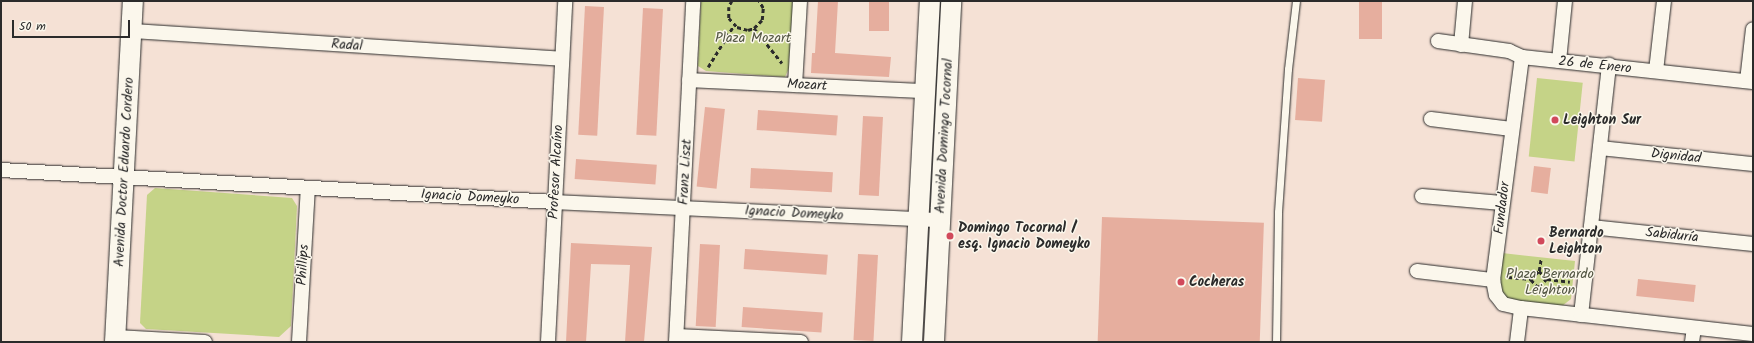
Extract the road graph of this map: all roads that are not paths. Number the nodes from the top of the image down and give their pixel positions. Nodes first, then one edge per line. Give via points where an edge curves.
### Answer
1 (133, 1) edge
2 (565, 1) edge
3 (693, 1) edge
4 (800, 1) edge
5 (930, 1) edge
6 (951, 1) edge
7 (1296, 1) edge
8 (1465, 1) edge
9 (1565, 1) edge
10 (1664, 1) edge
11 (1753, 29) edge
12 (132, 31) junction
13 (1438, 41) dead end
14 (1460, 44) junction
15 (1522, 57) junction
16 (562, 59) junction
17 (1559, 61) junction
18 (1609, 65) junction
19 (1656, 71) junction
20 (694, 80) junction
21 (1750, 81) edge
22 (796, 82) junction
23 (925, 91) junction
24 (1431, 119) dead end
25 (1511, 128) junction
26 (1600, 148) junction
27 (1753, 164) edge
28 (1, 170) edge
29 (124, 177) junction
30 (308, 188) junction
31 (1422, 196) dead end
32 (555, 202) junction
33 (1502, 203) junction
34 (683, 208) junction
35 (918, 219) junction
36 (940, 220) junction
37 (1591, 227) junction
38 (1753, 244) edge
39 (1417, 271) dead end
40 (1498, 279) junction
41 (1521, 308) junction
42 (1581, 315) junction
43 (1694, 328) junction
44 (1753, 334) edge
45 (676, 339) edge
46 (116, 340) edge
47 (781, 341) edge
48 (205, 342) edge
49 (299, 342) edge
50 (548, 342) edge
51 (801, 342) edge
52 (912, 342) edge
53 (934, 342) edge
54 (1276, 342) edge
55 (1517, 342) edge
56 (1692, 342) edge

1 - 12 main road, Avenida Doctor Eduardo Cordero
2 - 16 street, Profesor Alcaíno
3 - 20 street, Franz Liszt
4 - 22 street
5 - 23 main road, Avenida Domingo Tocornal
6 - 36 main road, Avenida Domingo Tocornal
7 - 54 lane via 1288,69 1278,212
8 - 14 street
9 - 17 street
10 - 19 street
11 - 21 street
12 - 16 street, Radal
12 - 29 main road, Avenida Doctor Eduardo Cordero
13 - 14 street, 26 de Enero
14 - 15 street, 26 de Enero via 1509,51
15 - 17 street, 26 de Enero
15 - 25 street, Fundador
16 - 32 street, Profesor Alcaíno
17 - 18 street, 26 de Enero
18 - 19 street, 26 de Enero
18 - 26 street
19 - 21 street, 26 de Enero
20 - 22 street, Mozart
20 - 34 street, Franz Liszt
22 - 23 street, Mozart
23 - 35 main road, Avenida Domingo Tocornal
24 - 25 street
25 - 33 street, Fundador
26 - 27 street, Dignidad
26 - 37 street
28 - 29 street, Ignacio Domeyko
29 - 30 street, Ignacio Domeyko
29 - 46 main road, Avenida Doctor Eduardo Cordero
30 - 32 street, Ignacio Domeyko
30 - 49 street, Phillips
31 - 33 street
32 - 34 street, Ignacio Domeyko
32 - 50 street, Profesor Alcaíno
33 - 40 street, Fundador
34 - 35 street, Ignacio Domeyko
34 - 45 street, Franz Liszt
35 - 36 street, Ignacio Domeyko
35 - 52 main road, Avenida Domingo Tocornal
36 - 53 main road, Avenida Domingo Tocornal
37 - 38 street, Sabiduría
37 - 42 street
39 - 40 street
40 - 41 street, Fundador via 1496,295 1502,304
41 - 42 street
41 - 55 street
42 - 43 street
43 - 44 street
43 - 56 street
45 - 47 street
46 - 48 street
47 - 51 street

